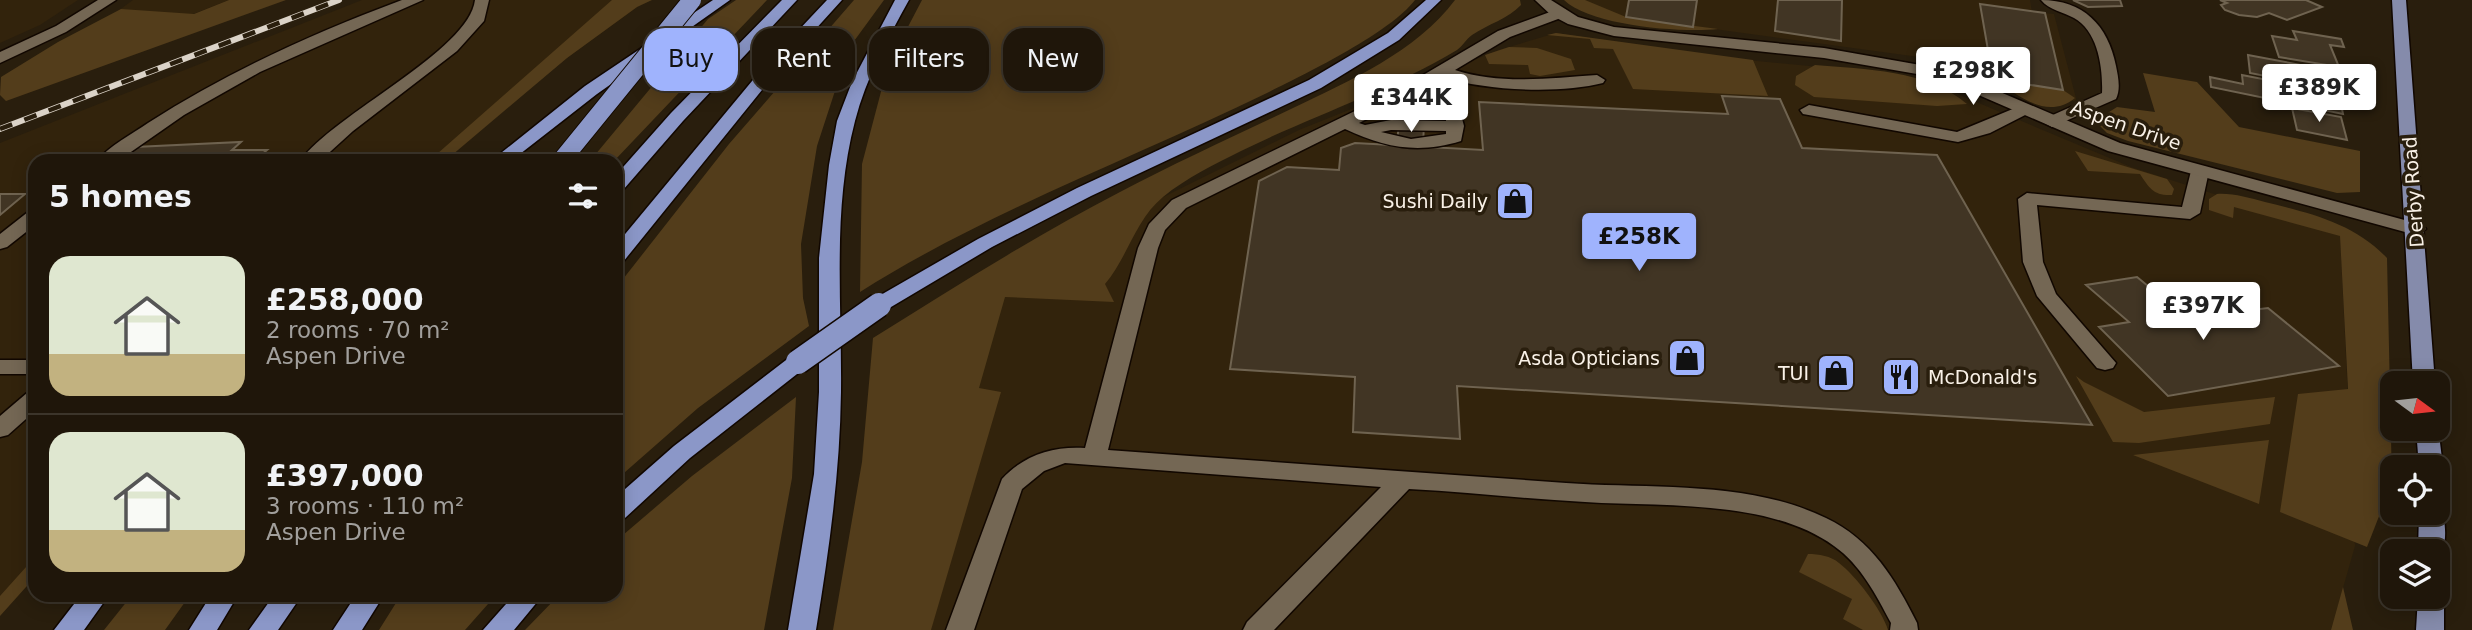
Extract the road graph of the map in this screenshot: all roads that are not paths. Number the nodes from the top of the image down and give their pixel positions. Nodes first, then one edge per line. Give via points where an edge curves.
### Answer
1 (109, 0) edge
2 (416, 0) edge
3 (482, 0) edge
4 (692, 0) edge
5 (723, 0) edge
6 (790, 0) edge
7 (835, 0) edge
8 (902, 0) edge
9 (1434, 0) edge
10 (1542, 0) edge
11 (2048, 0) edge
12 (2399, 0) edge
13 (1561, 13) junction
14 (0, 58) edge
15 (1441, 71) junction
16 (1597, 80) dead end
17 (1402, 95) junction
18 (1809, 110) dead end
19 (2026, 110) junction
20 (1344, 121) junction
21 (2052, 122) junction
22 (117, 154) edge
23 (317, 154) edge
24 (508, 154) edge
25 (567, 154) edge
26 (2200, 172) junction
27 (623, 178) edge
28 (28, 221) edge
29 (2416, 229) junction
30 (0, 243) edge
31 (623, 249) edge
32 (2105, 363) dead end
33 (0, 367) edge
34 (28, 367) edge
35 (2423, 371) edge
36 (28, 404) edge
37 (0, 429) edge
38 (1094, 457) junction
39 (1403, 480) junction
40 (623, 505) edge
41 (90, 602) edge
42 (220, 602) edge
43 (284, 602) edge
44 (366, 602) edge
45 (523, 602) edge
46 (2431, 609) edge
47 (68, 630) edge
48 (202, 630) edge
49 (263, 630) edge
50 (347, 630) edge
51 (497, 630) edge
52 (802, 630) edge
53 (960, 630) edge
54 (1257, 630) edge
55 (1904, 630) edge
56 (2430, 630) edge

1 - 14 street
2 - 22 street via 224,84
3 - 23 street via 476,21 452,48
4 - 25 highway, bridge
5 - 24 highway via 591,90
6 - 27 highway
7 - 31 highway via 768,72
8 - 52 highway via 860,82 838,164 829,258 826,474
9 - 40 highway, bridge via 1392,36 1315,84 1084,192 879,305 691,444
10 - 13 street, Aspen Drive
11 - 21 street via 2093,26 2105,51 2111,83 2110,95
12 - 29 main road, Derby Road
13 - 15 street via 1504,34
13 - 19 street, Aspen Drive via 1614,31 1728,36 1892,63 1952,79
15 - 16 street via 1483,81
15 - 17 street
17 - 20 street
17 - 20 street via 1454,115 1455,138 1433,145 1395,143
18 - 19 street via 1958,136
19 - 21 street, Aspen Drive
20 - 38 street via 1193,196 1156,228
21 - 26 street, Aspen Drive via 2114,147
26 - 29 street, Aspen Drive
26 - 32 street via 2190,213 2027,199 2033,262 2048,296
28 - 30 street
29 - 35 main road, Derby Road
33 - 34 street
36 - 37 street
38 - 39 street
38 - 53 street via 1051,458 1022,472 1011,485
39 - 54 street
39 - 55 street via 1776,509 1844,539 1879,578
41 - 47 highway
42 - 48 highway
43 - 49 highway
44 - 50 highway
45 - 51 highway
46 - 56 main road

